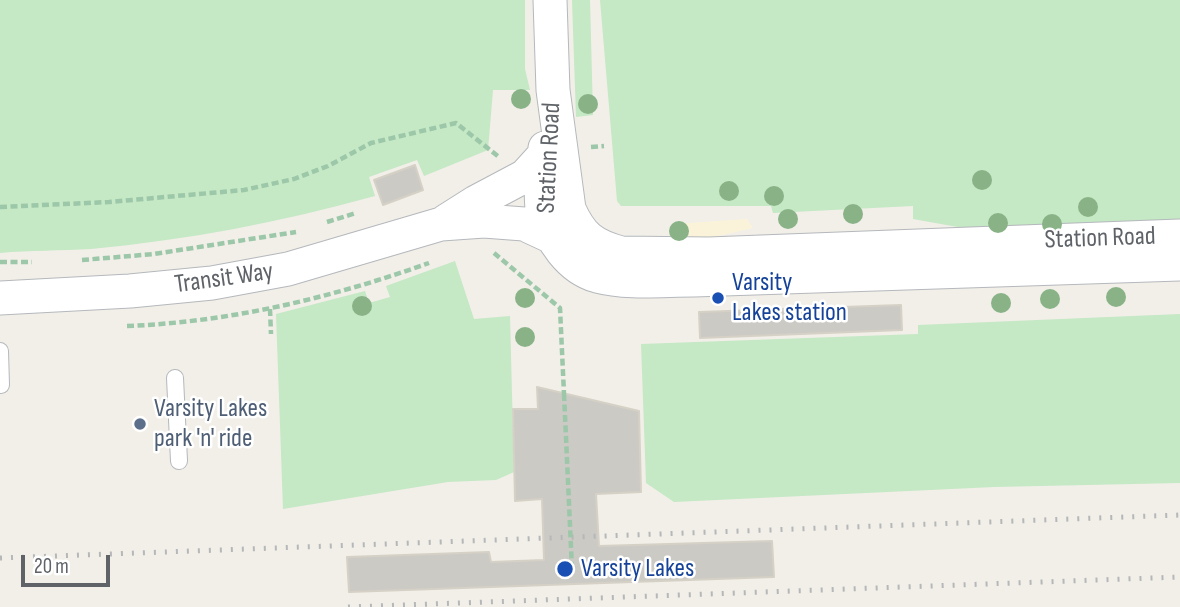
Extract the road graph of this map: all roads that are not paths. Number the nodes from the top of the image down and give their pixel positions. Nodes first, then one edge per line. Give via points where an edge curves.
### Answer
1 (550, 0) edge
2 (553, 90) junction
3 (545, 154) junction
4 (441, 224) junction
5 (1180, 236) edge
6 (552, 237) junction
7 (1180, 264) edge
8 (0, 298) edge
9 (0, 351) edge
10 (175, 378) dead end
11 (1, 385) edge
12 (179, 461) dead end

1 - 2 street
2 - 3 street, Station Road
2 - 5 street, Station Road via 569,209 595,245 621,253 709,254
3 - 4 street, Transit Way via 525,176
3 - 6 street, Station Road via 542,210
4 - 6 street, Transit Way via 524,224
4 - 8 street, Transit Way via 288,269 212,283
6 - 7 street, Station Road via 572,262 594,275 618,280
9 - 11 lane
10 - 12 lane

